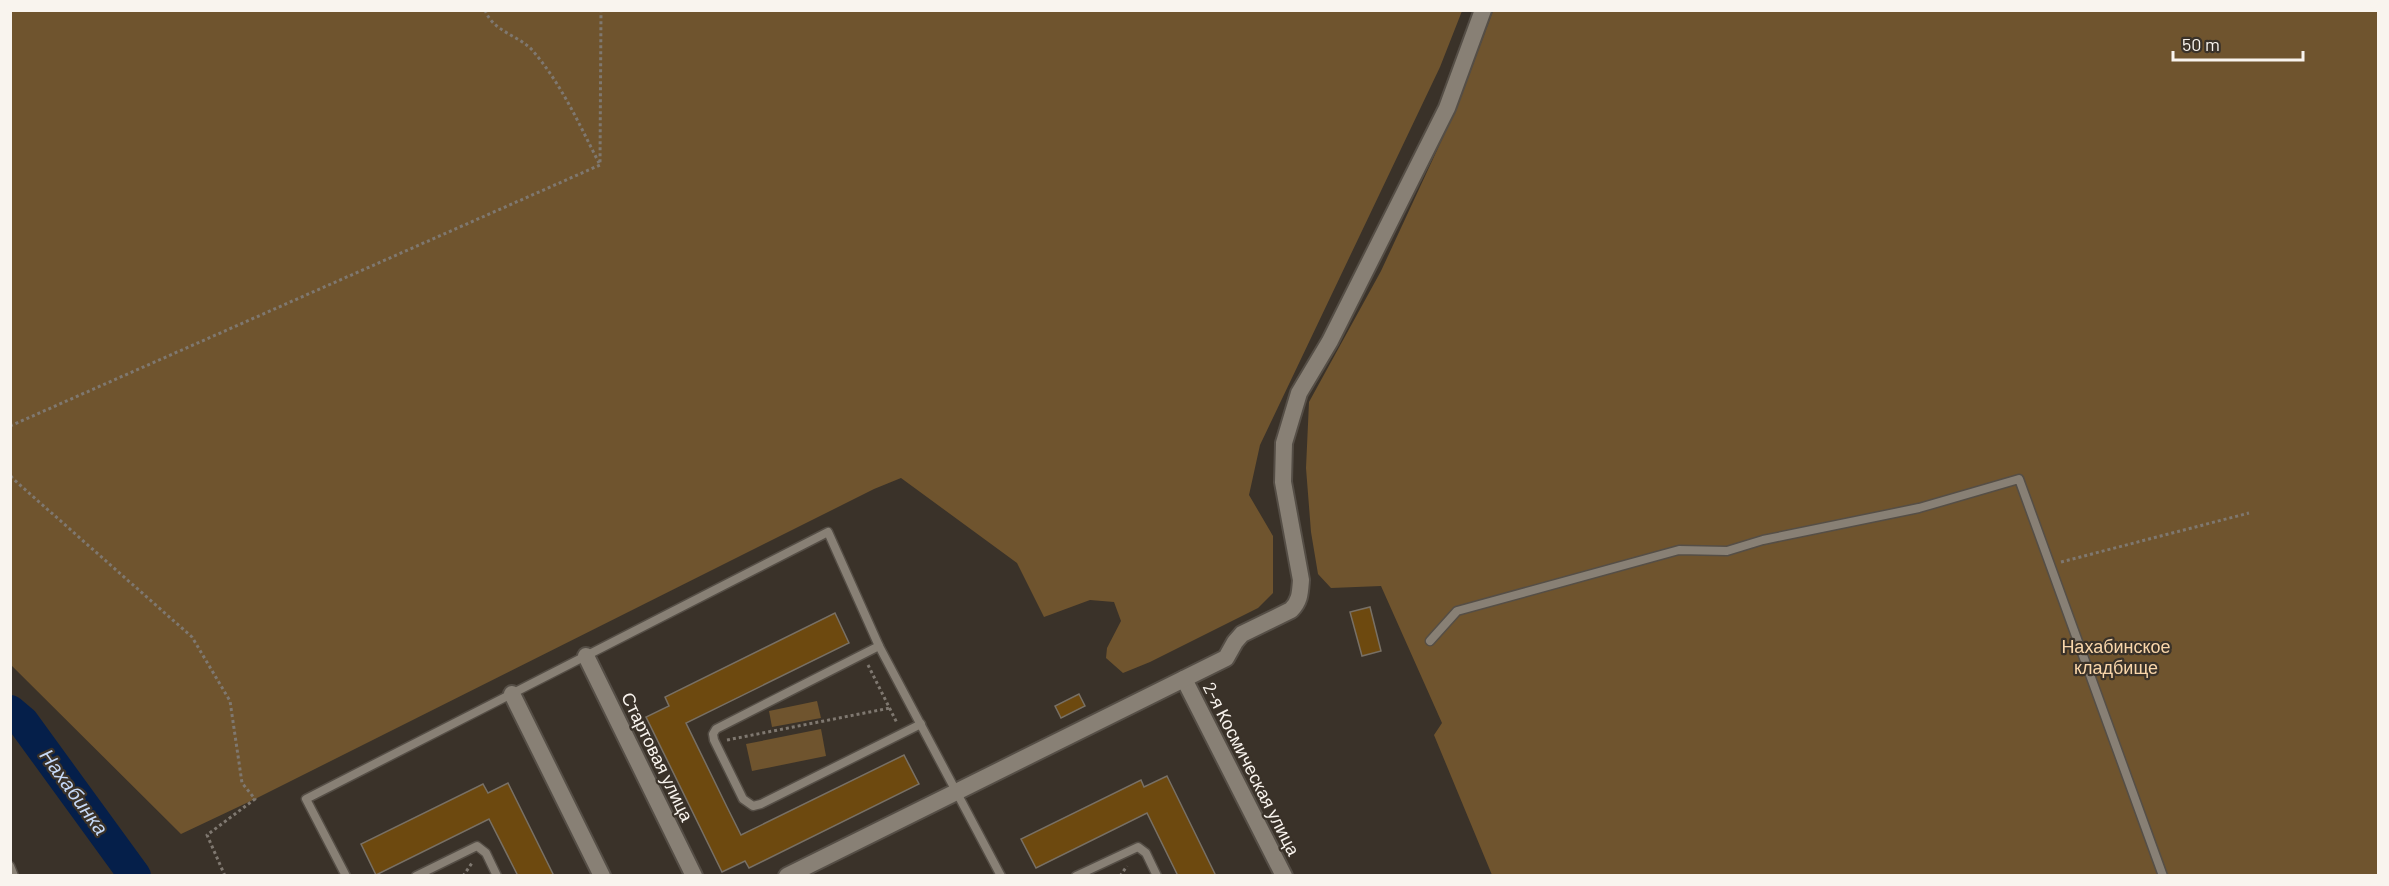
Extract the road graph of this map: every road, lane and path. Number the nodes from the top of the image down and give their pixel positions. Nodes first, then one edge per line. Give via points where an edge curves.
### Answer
1 (485, 10) edge
2 (601, 10) edge
3 (1484, 10) edge
4 (600, 165) junction
5 (10, 426) edge
6 (10, 470) edge
7 (2249, 513) dead end
8 (2050, 565) junction
9 (1431, 641) dead end
10 (879, 646) junction
11 (862, 654) junction
12 (586, 656) junction
13 (1184, 679) junction
14 (512, 694) junction
15 (890, 708) junction
16 (921, 724) junction
17 (902, 733) junction
18 (715, 743) junction
19 (957, 792) junction
20 (10, 866) edge
21 (14, 876) edge
22 (225, 876) edge
23 (346, 876) edge
24 (416, 876) edge
25 (497, 876) edge
26 (602, 876) edge
27 (694, 876) edge
28 (787, 876) edge
29 (1001, 876) edge
30 (1076, 876) edge
31 (1157, 876) edge
32 (1284, 876) edge
33 (2163, 876) edge

1 - 4 path via 489,21 531,48 555,77
2 - 4 path
3 - 13 street via 1447,108 1330,341 1299,393 1284,444 1282,482 1301,580 1297,604 1242,634 1226,658
4 - 5 path
6 - 22 path via 12,478 192,638 230,701 242,783 255,799 207,835
7 - 8 path
8 - 9 lane via 2019,479 1919,507 1727,551 1678,550 1457,611
8 - 33 lane
10 - 11 lane
10 - 12 lane via 828,532
10 - 16 lane
11 - 15 path
11 - 18 lane via 722,724 713,734
12 - 14 lane
12 - 27 street, Стартовая улица
13 - 19 street
13 - 32 street, 2-я Космическая улица
14 - 23 lane via 306,799
14 - 26 street
15 - 17 path
15 - 18 path
16 - 17 lane
16 - 19 lane
17 - 18 lane via 753,806 742,799
19 - 28 street
19 - 29 lane
20 - 21 lane
24 - 25 lane via 477,846 486,853
30 - 31 lane via 1138,847 1146,852

